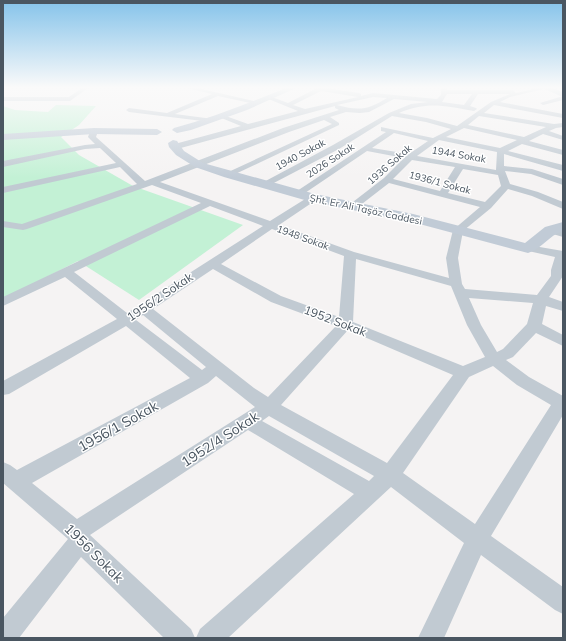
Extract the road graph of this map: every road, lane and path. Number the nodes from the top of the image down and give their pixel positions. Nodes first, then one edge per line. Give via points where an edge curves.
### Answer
1 (196, 118) edge
2 (216, 118) edge
3 (226, 118) edge
4 (279, 118) edge
5 (319, 118) edge
6 (324, 118) edge
7 (385, 118) edge
8 (437, 118) edge
9 (472, 118) edge
10 (520, 118) edge
11 (211, 120) junction
12 (265, 122) junction
13 (561, 124) edge
14 (249, 127) junction
15 (370, 127) junction
16 (460, 127) junction
17 (286, 130) junction
18 (94, 131) junction
19 (392, 131) junction
20 (544, 132) junction
21 (152, 133) junction
22 (3, 137) edge
23 (177, 137) junction
24 (266, 138) junction
25 (563, 138) edge
26 (304, 139) junction
27 (436, 139) junction
28 (524, 141) junction
29 (102, 146) junction
30 (289, 146) junction
31 (336, 147) junction
32 (364, 151) junction
33 (500, 151) junction
34 (563, 153) edge
35 (410, 157) junction
36 (3, 164) edge
37 (122, 164) junction
38 (199, 165) junction
39 (460, 166) junction
40 (563, 168) edge
41 (501, 171) junction
42 (228, 174) junction
43 (387, 180) junction
44 (563, 182) edge
45 (147, 184) junction
46 (265, 184) junction
47 (506, 186) junction
48 (3, 190) edge
49 (299, 193) junction
50 (442, 195) junction
51 (312, 198) junction
52 (209, 203) junction
53 (354, 205) junction
54 (487, 206) junction
55 (563, 206) edge
56 (3, 224) edge
57 (269, 225) junction
58 (458, 230) junction
59 (559, 230) edge
60 (531, 245) junction
61 (562, 253) edge
62 (350, 254) junction
63 (211, 263) junction
64 (66, 272) junction
65 (560, 277) edge
66 (459, 289) junction
67 (541, 299) junction
68 (3, 302) edge
69 (563, 307) edge
70 (144, 309) junction
71 (126, 320) junction
72 (346, 324) junction
73 (534, 326) junction
74 (563, 341) edge
75 (494, 358) junction
76 (218, 367) junction
77 (462, 373) junction
78 (202, 379) junction
79 (3, 389) edge
80 (562, 403) edge
81 (269, 407) junction
82 (246, 421) junction
83 (390, 475) junction
84 (9, 476) edge
85 (370, 493) junction
86 (78, 536) junction
87 (477, 540) junction
88 (563, 602) edge
89 (3, 638) edge
90 (182, 638) edge
91 (209, 638) edge
92 (431, 638) edge

1 - 11 street
2 - 11 street
3 - 14 street
4 - 12 street
5 - 17 street
6 - 26 street via 337,124
7 - 15 street, 1940 Sokak
8 - 16 street
9 - 16 street, 1936 Sokak
10 - 13 street
11 - 23 street
12 - 14 street
12 - 17 street
13 - 20 street
14 - 23 street
15 - 19 street
15 - 31 street, 1940 Sokak
16 - 27 street, 1936 Sokak
16 - 28 street
17 - 24 street
18 - 21 street
18 - 22 street
18 - 29 street via 92,137
19 - 27 street
19 - 32 street, 2026 Sokak
20 - 25 street
20 - 28 street
21 - 23 street via 165,130
21 - 23 street, Şht. Er Ali Taşöz Caddesi via 156,138
23 - 38 street, Şht. Er Ali Taşöz Caddesi
24 - 30 street
24 - 38 street
26 - 30 street
26 - 31 street, 1944 Sokak
27 - 33 street
27 - 35 street, 1936 Sokak
28 - 33 street
28 - 34 street
29 - 36 street
29 - 37 street
30 - 42 street
31 - 32 street, 1944 Sokak
31 - 46 street, 1940 Sokak
32 - 35 street, 1944 Sokak
32 - 49 street, 2026 Sokak
33 - 40 street
33 - 41 street
35 - 39 street, 1944 Sokak
35 - 43 street, 1936 Sokak
37 - 45 street
37 - 48 street
38 - 42 street, Şht. Er Ali Taşöz Caddesi
38 - 45 street
39 - 41 street, 1944 Sokak
39 - 50 street
41 - 44 street, 1944 Sokak via 532,172
41 - 47 street
42 - 46 street, Şht. Er Ali Taşöz Caddesi
43 - 50 street, 1936/1 Sokak
43 - 53 street, 1936 Sokak
45 - 52 street, 1948 Sokak
45 - 56 street via 23,227
46 - 49 street, Şht. Er Ali Taşöz Caddesi
47 - 54 street
47 - 55 street via 535,194
49 - 51 street, Şht. Er Ali Taşöz Caddesi
50 - 54 street, 1936/1 Sokak
51 - 53 street, Şht. Er Ali Taşöz Caddesi
51 - 57 street, 1956/2 Sokak
52 - 57 street, 1948 Sokak
52 - 64 street
53 - 58 street, Şht. Er Ali Taşöz Caddesi
54 - 58 street
57 - 62 street, 1948 Sokak
57 - 63 street, 1956/2 Sokak
58 - 60 street, Şht. Er Ali Taşöz Caddesi
58 - 66 street via 452,258
59 - 60 street
60 - 61 street
61 - 65 street
62 - 66 street, 1948 Sokak
62 - 72 street
63 - 70 street, 1956/2 Sokak
63 - 72 street, 1952 Sokak via 276,298
64 - 68 street
64 - 71 street
65 - 67 street
66 - 67 street, 1948 Sokak
66 - 75 street via 474,325
67 - 69 street
67 - 73 street
70 - 71 street, 1956/2 Sokak
70 - 76 street
71 - 78 street
71 - 79 street, 1956/2 Sokak
72 - 77 street, 1952 Sokak
72 - 81 street, 1952/4 Sokak
73 - 74 street
73 - 75 street via 508,353
75 - 77 street
75 - 80 street via 523,381
76 - 78 street, 1956/1 Sokak
76 - 81 street
77 - 83 street
78 - 84 street, 1956/1 Sokak
80 - 87 street
81 - 82 street, 1952/4 Sokak
81 - 83 street
82 - 85 street
82 - 86 street, 1952/4 Sokak
83 - 85 street
83 - 87 street
84 - 86 street, 1956 Sokak
85 - 91 street
86 - 89 street, 1952/4 Sokak
86 - 90 street, 1956 Sokak
87 - 88 street
87 - 92 street

